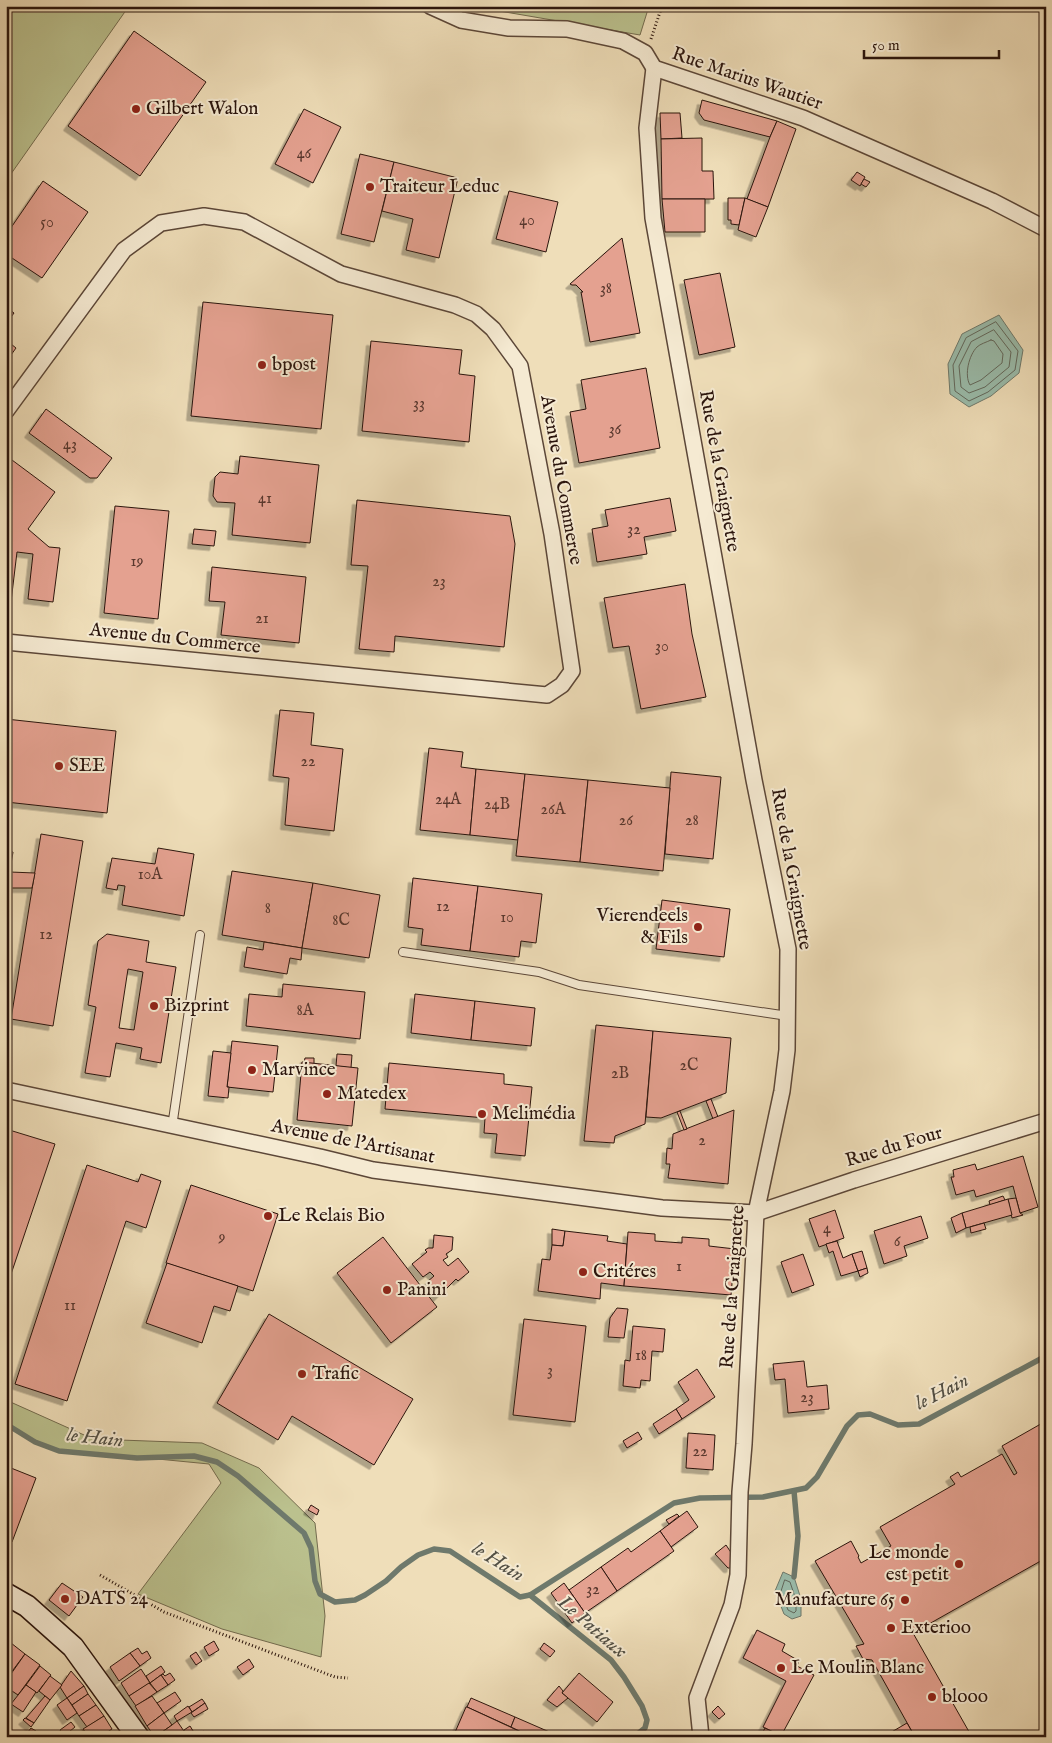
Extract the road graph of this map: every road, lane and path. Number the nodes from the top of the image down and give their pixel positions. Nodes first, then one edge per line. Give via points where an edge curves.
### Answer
1 (430, 6) edge
2 (662, 6) edge
3 (645, 53) junction
4 (654, 68) junction
5 (1046, 228) edge
6 (6, 410) edge
7 (6, 642) edge
8 (200, 934) dead end
9 (403, 952) dead end
10 (788, 1016) junction
11 (7, 1091) edge
12 (1046, 1121) edge
13 (172, 1126) junction
14 (756, 1214) junction
15 (100, 1575) dead end
16 (6, 1594) edge
17 (348, 1678) dead end
18 (138, 1737) edge
19 (701, 1737) edge

1 - 3 street, Rue Marius Wautier via 461,20 509,28 567,29 623,41
2 - 3 path
3 - 4 street, Rue Marius Wautier
4 - 5 street, Rue Marius Wautier via 803,118
4 - 10 street, Rue de la Graignette via 647,128 653,218 754,780 788,949
6 - 7 street, Avenue du Commerce via 124,250 161,223 204,216 244,222 341,274 455,305 476,314 493,329 520,366 552,534 572,670 562,685 547,695
8 - 13 lane
9 - 10 lane via 538,972 579,985
10 - 14 street, Rue de la Graignette via 782,1091
11 - 13 street, Avenue de l'Artisanat
12 - 14 street, Rue du Four
13 - 14 street, Avenue de l'Artisanat via 373,1170 662,1208
14 - 19 street, Rue de la Graignette via 738,1575 732,1605 697,1698
15 - 17 path via 164,1612 335,1677
16 - 18 main road via 27,1606 73,1647

